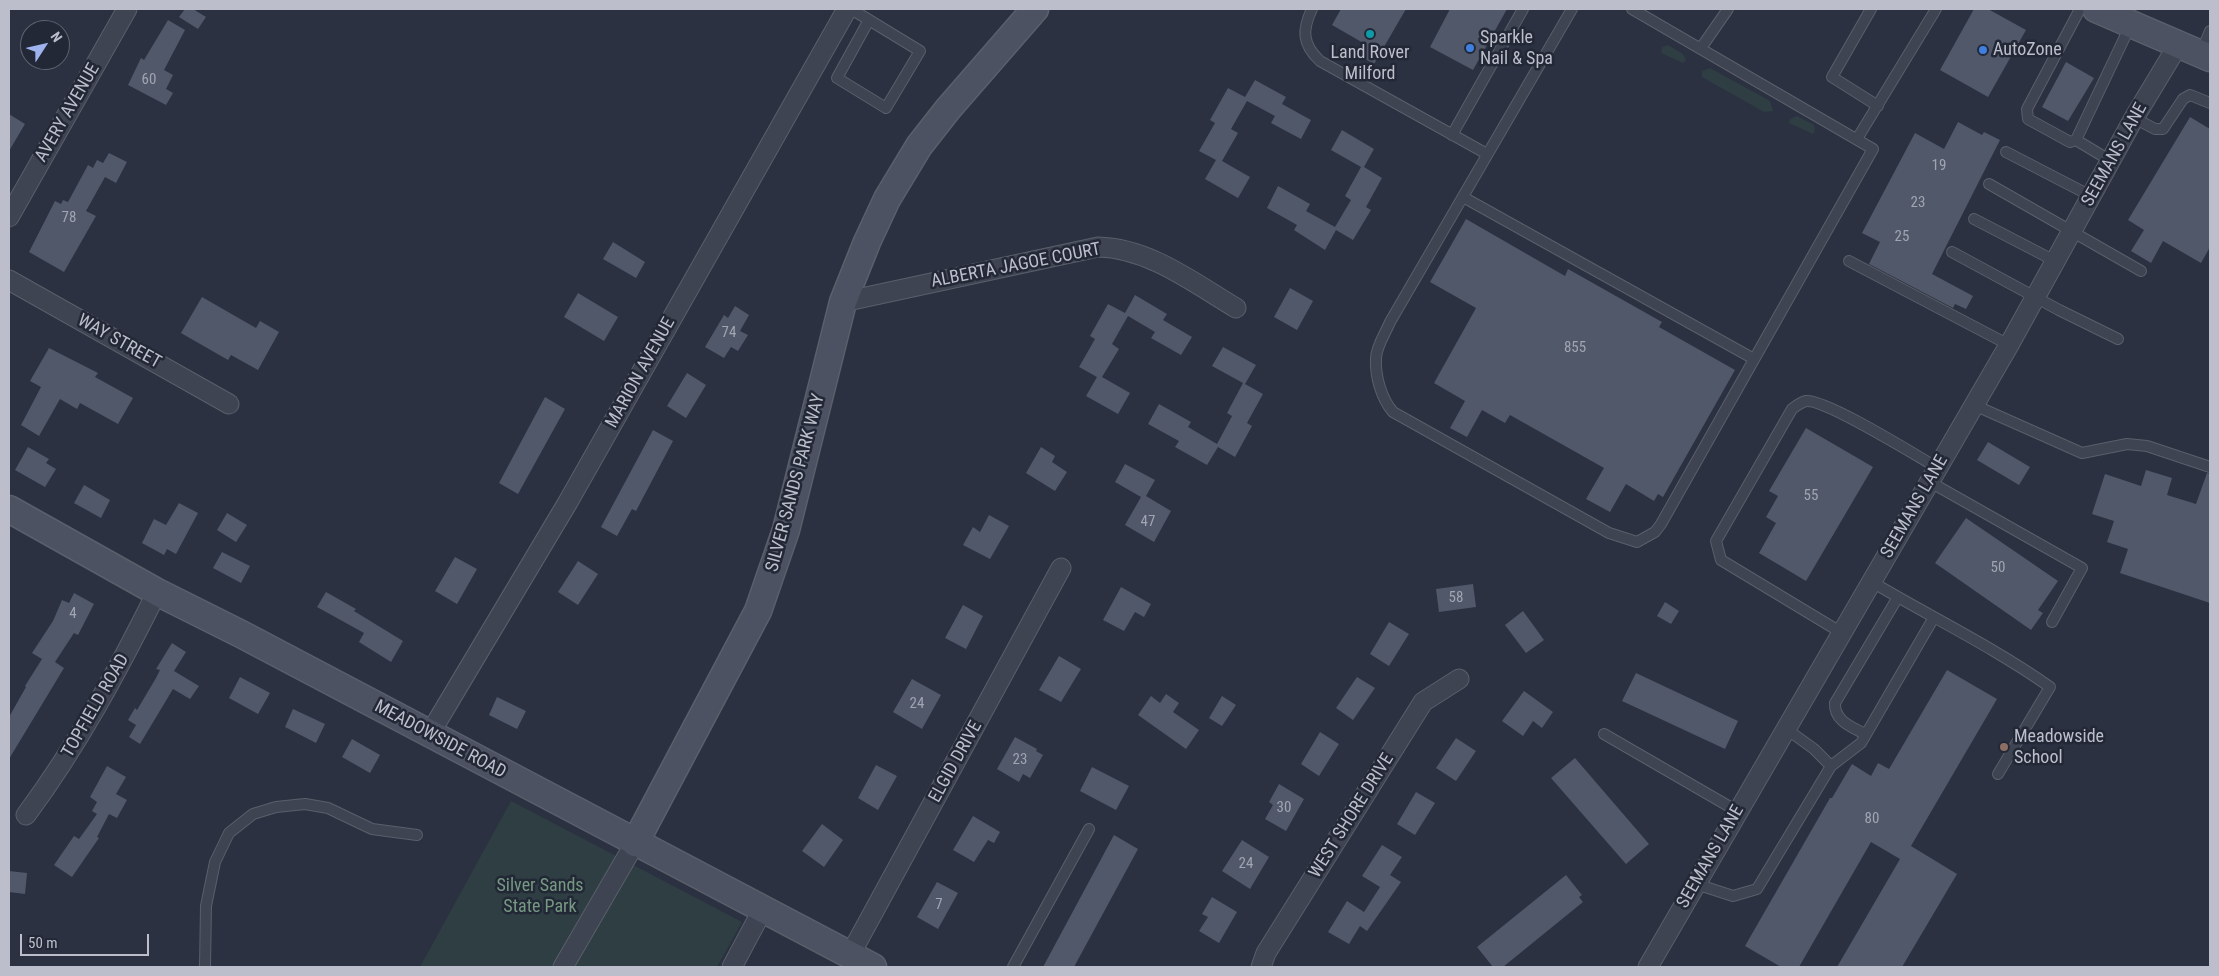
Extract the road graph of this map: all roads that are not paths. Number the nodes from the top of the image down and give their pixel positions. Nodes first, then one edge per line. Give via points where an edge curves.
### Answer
1 (127, 9) edge
2 (849, 9) edge
3 (1035, 9) edge
4 (1312, 9) edge
5 (1523, 9) edge
6 (1572, 9) edge
7 (1632, 9) edge
8 (1728, 9) edge
9 (1872, 9) edge
10 (1936, 9) edge
11 (2080, 9) edge
12 (2096, 9) edge
13 (869, 20) junction
14 (2131, 24) junction
15 (2200, 47) edge
16 (1701, 48) junction
17 (2210, 104) edge
18 (1878, 106) junction
19 (2134, 118) junction
20 (1452, 135) junction
21 (1857, 139) junction
22 (2076, 140) junction
23 (2006, 152) dead end
24 (1487, 154) junction
25 (2111, 161) junction
26 (1988, 184) dead end
27 (2091, 196) junction
28 (1462, 197) junction
29 (9, 217) edge
30 (1974, 219) dead end
31 (2072, 231) junction
32 (1952, 252) dead end
33 (1849, 261) dead end
34 (2055, 261) junction
35 (2141, 271) dead end
36 (9, 280) edge
37 (2036, 297) junction
38 (843, 302) junction
39 (1236, 308) dead end
40 (2118, 339) dead end
41 (2009, 345) junction
42 (1754, 360) junction
43 (229, 404) dead end
44 (1974, 405) junction
45 (2210, 467) edge
46 (1934, 475) junction
47 (9, 509) edge
48 (1061, 568) dead end
49 (1872, 582) junction
50 (157, 592) junction
51 (1898, 597) junction
52 (1933, 619) junction
53 (2052, 622) dead end
54 (1842, 633) junction
55 (1459, 679) dead end
56 (1785, 728) junction
57 (1604, 734) dead end
58 (1865, 734) junction
59 (429, 735) junction
60 (1831, 766) junction
61 (1998, 774) dead end
62 (1737, 812) junction
63 (26, 815) dead end
64 (1089, 829) dead end
65 (418, 835) dead end
66 (635, 843) junction
67 (1696, 884) junction
68 (763, 910) junction
69 (850, 955) junction
70 (205, 967) edge
71 (563, 967) edge
72 (732, 967) edge
73 (873, 967) edge
74 (1013, 967) edge
75 (1261, 967) edge
76 (1648, 967) edge

1 - 29 street, AVERY AVENUE
2 - 13 lane
2 - 59 street, MARION AVENUE via 568,502
3 - 38 main road, SILVER SANDS PARK WAY via 920,146 887,199
4 - 20 lane via 1304,31 1311,52 1320,61
5 - 20 lane
6 - 24 lane
7 - 16 lane
8 - 16 lane
9 - 18 lane via 1832,77
10 - 18 lane
11 - 22 lane via 2027,109 2028,118 2051,133 2070,142
12 - 14 main road
13 - 13 lane via 920,51 886,108 837,78
14 - 15 main road
14 - 22 lane
15 - 19 street, SEEMANS LANE
16 - 21 lane
17 - 19 lane via 2190,95 2183,99 2163,128 2155,129
18 - 21 lane
19 - 25 street, SEEMANS LANE
20 - 24 lane
21 - 42 lane via 1874,149
22 - 25 lane
23 - 27 lane
24 - 28 lane
25 - 27 street, SEEMANS LANE
26 - 31 lane
27 - 31 street, SEEMANS LANE
28 - 42 lane
28 - 42 lane via 1390,322 1376,356 1380,388 1386,404 1393,412 1600,528 1638,542 1655,532
30 - 34 lane
31 - 34 street, SEEMANS LANE
31 - 35 lane
32 - 37 lane
33 - 41 lane
34 - 37 street, SEEMANS LANE
36 - 43 street, WAY STREET
37 - 40 lane
37 - 41 street, SEEMANS LANE
38 - 39 street, ALBERTA JAGOE COURT via 1104,248 1124,250 1151,259
38 - 66 main road, SILVER SANDS PARK WAY via 786,530 758,611
41 - 44 street, SEEMANS LANE
44 - 45 lane via 2082,453 2127,444 2147,446
44 - 46 street, SEEMANS LANE
46 - 49 street, SEEMANS LANE
46 - 53 lane via 2082,568
46 - 54 lane via 1858,423 1816,402 1804,401 1792,409 1716,541 1720,560
47 - 50 main road, MEADOWSIDE ROAD
48 - 69 street, ELGID DRIVE
49 - 51 lane
49 - 54 street, SEEMANS LANE
50 - 59 main road, MEADOWSIDE ROAD
50 - 63 street, TOPFIELD ROAD via 106,693 60,769
51 - 52 lane
51 - 58 lane via 1835,703 1844,723
52 - 58 lane
52 - 61 lane via 2025,669 2050,687
54 - 56 street, SEEMANS LANE
55 - 75 street, WEST SHORE DRIVE via 1423,702 1266,953
56 - 60 lane
56 - 62 street, SEEMANS LANE
57 - 62 lane
58 - 60 lane
59 - 66 main road, MEADOWSIDE ROAD
60 - 67 lane via 1757,890 1733,896
62 - 67 street, SEEMANS LANE
64 - 74 lane
65 - 70 lane via 372,829 328,808 305,804 276,807 253,814 229,833 215,862 206,906
66 - 68 main road, MEADOWSIDE ROAD
66 - 71 street, SILVER SANDS PARK WAY
67 - 76 street, SEEMANS LANE
68 - 69 main road, MEADOWSIDE ROAD
68 - 72 street
69 - 73 main road, MEADOWSIDE ROAD

